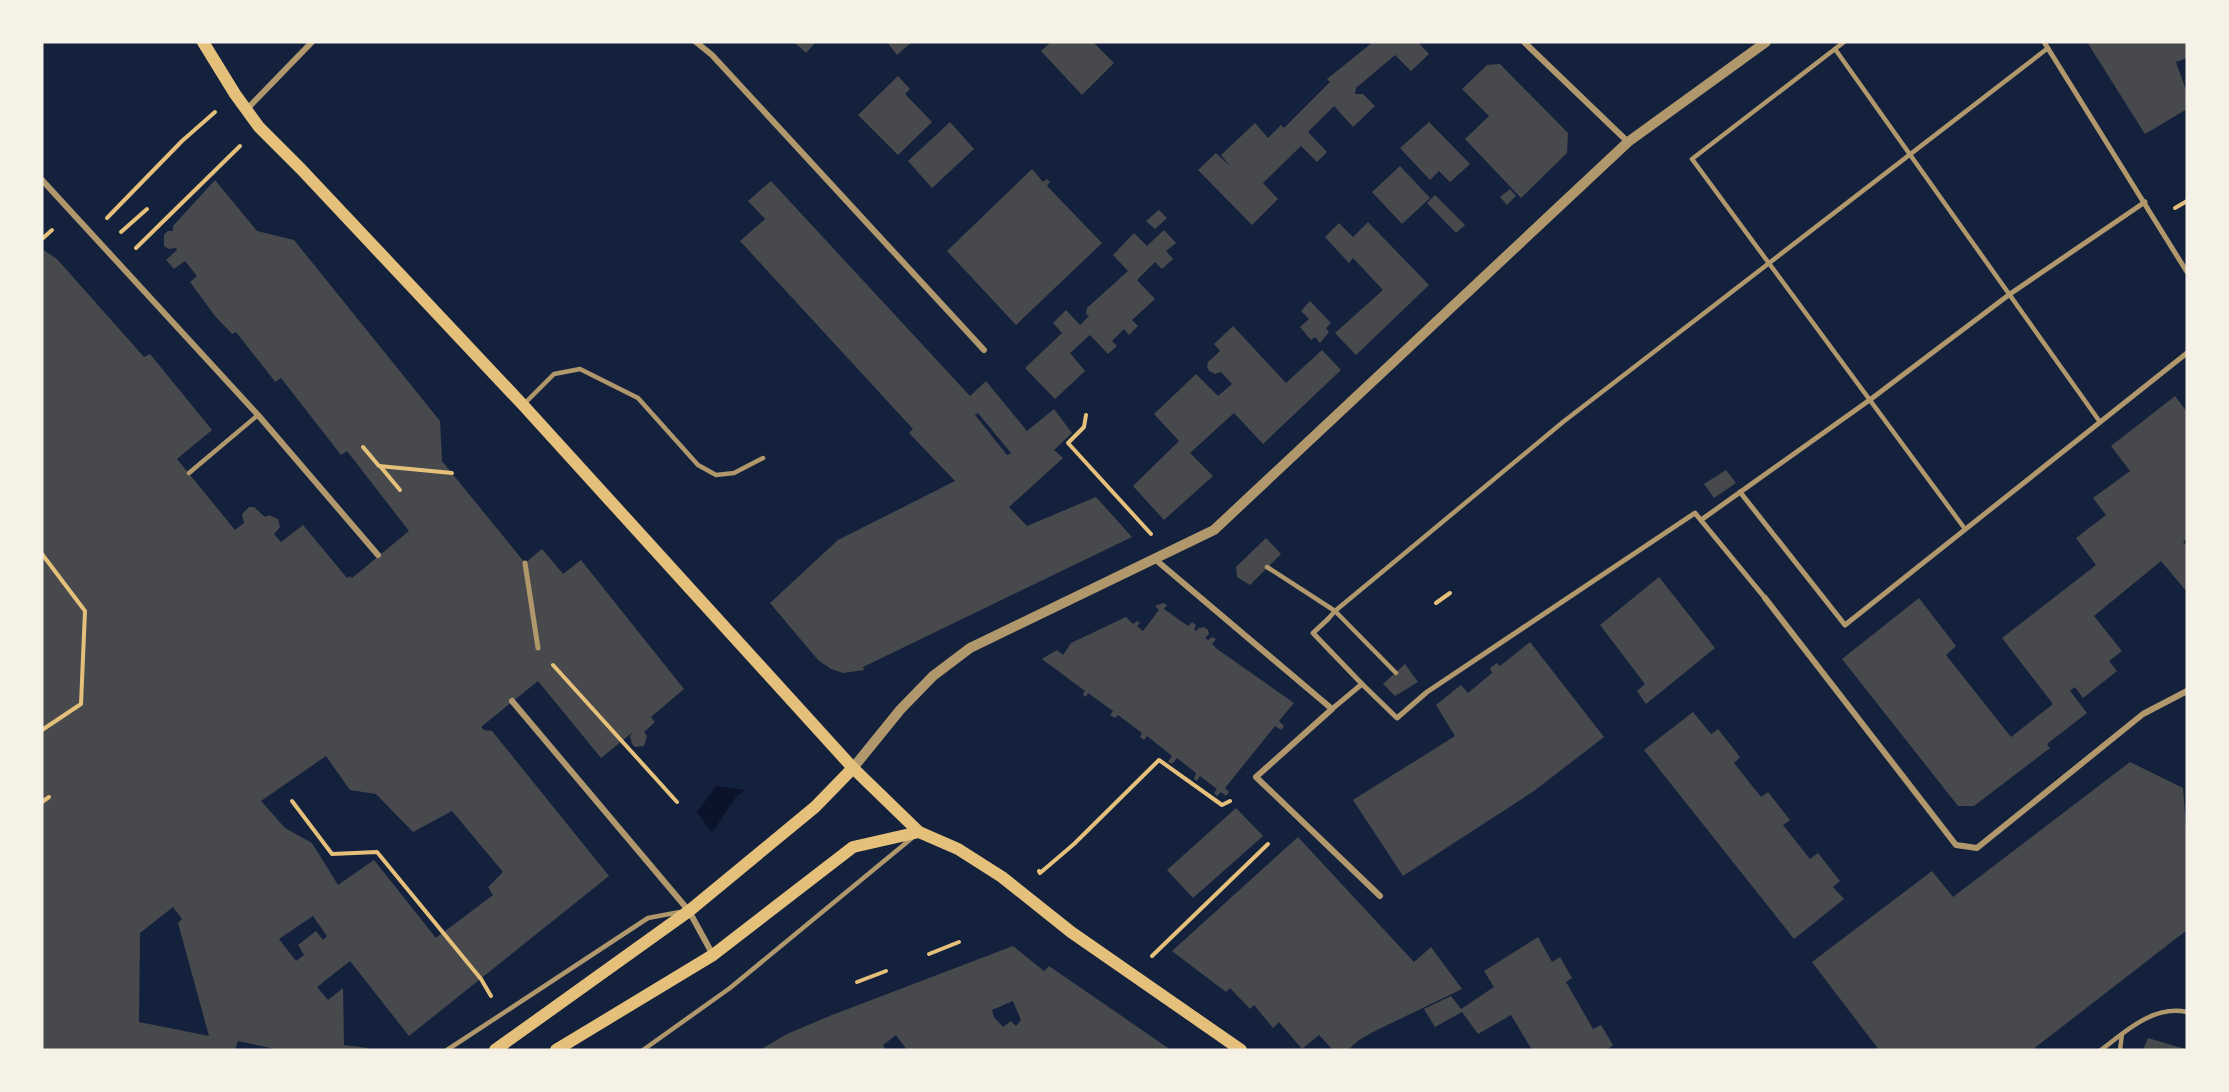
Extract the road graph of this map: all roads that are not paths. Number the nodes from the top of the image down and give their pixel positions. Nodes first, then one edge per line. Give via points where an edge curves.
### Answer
1 (203, 42) edge
2 (312, 42) edge
3 (696, 42) edge
4 (1524, 42) edge
5 (1766, 42) edge
6 (1844, 42) edge
7 (2044, 42) edge
8 (2049, 48) junction
9 (1835, 49) junction
10 (246, 109) junction
11 (1628, 142) junction
12 (1910, 154) junction
13 (42, 180) edge
14 (2145, 202) junction
15 (1768, 263) junction
16 (2187, 272) edge
17 (2010, 294) junction
18 (984, 350) dead end
19 (2187, 353) edge
20 (1871, 399) junction
21 (523, 405) junction
22 (258, 415) junction
23 (2100, 422) junction
24 (763, 458) dead end
25 (189, 473) dead end
26 (1740, 492) junction
27 (1701, 520) junction
28 (1965, 529) junction
29 (378, 555) dead end
30 (1156, 560) junction
31 (525, 563) dead end
32 (1267, 567) dead end
33 (1765, 598) joint
34 (1335, 611) junction
35 (1328, 619) joint
36 (538, 648) road end
37 (1396, 673) dead end
38 (1362, 684) junction
39 (2187, 691) edge
40 (512, 701) dead end
41 (1332, 709) junction
42 (853, 768) junction
43 (919, 832) junction
44 (1380, 896) dead end
45 (689, 911) junction
46 (713, 955) junction
47 (2187, 1012) edge
48 (2122, 1034) junction
49 (447, 1050) edge
50 (495, 1050) edge
51 (556, 1050) edge
52 (643, 1050) edge
53 (1241, 1050) edge
54 (2101, 1050) edge
55 (2120, 1050) edge

1 - 10 main road
2 - 10 street
3 - 18 street
4 - 11 street
5 - 11 street
6 - 9 lane
7 - 8 street
8 - 12 lane
8 - 14 street
9 - 12 lane
9 - 15 lane via 1692,159
10 - 21 main road
11 - 30 street via 1214,530
12 - 15 lane
12 - 17 lane
13 - 22 street
14 - 16 street
14 - 17 street
15 - 20 lane
15 - 34 lane via 1563,422
17 - 20 street
17 - 23 lane
19 - 23 street
20 - 26 street
20 - 28 lane
21 - 24 lane via 554,374 580,369 638,398 698,465 716,475 734,473
21 - 42 main road
22 - 25 lane
22 - 29 street
23 - 28 street
26 - 27 street
26 - 28 street via 1845,625
27 - 33 street
27 - 38 street via 1695,513 1427,692 1397,717
30 - 41 street
30 - 42 street via 970,648 933,676
31 - 36 street
32 - 34 lane
33 - 39 street via 1956,845 1977,848 2143,714
34 - 35 lane
34 - 37 lane
35 - 38 street via 1313,633
38 - 41 street
40 - 45 street
41 - 44 street via 1256,777
42 - 43 main road
42 - 45 main road via 815,807
43 - 46 main road via 853,848
43 - 52 lane via 730,988
43 - 53 main road via 958,849 1002,877 1071,932
45 - 46 street
45 - 49 lane via 648,918
45 - 50 main road
46 - 51 main road
47 - 48 lane via 2152,1014
48 - 54 lane
48 - 55 lane

